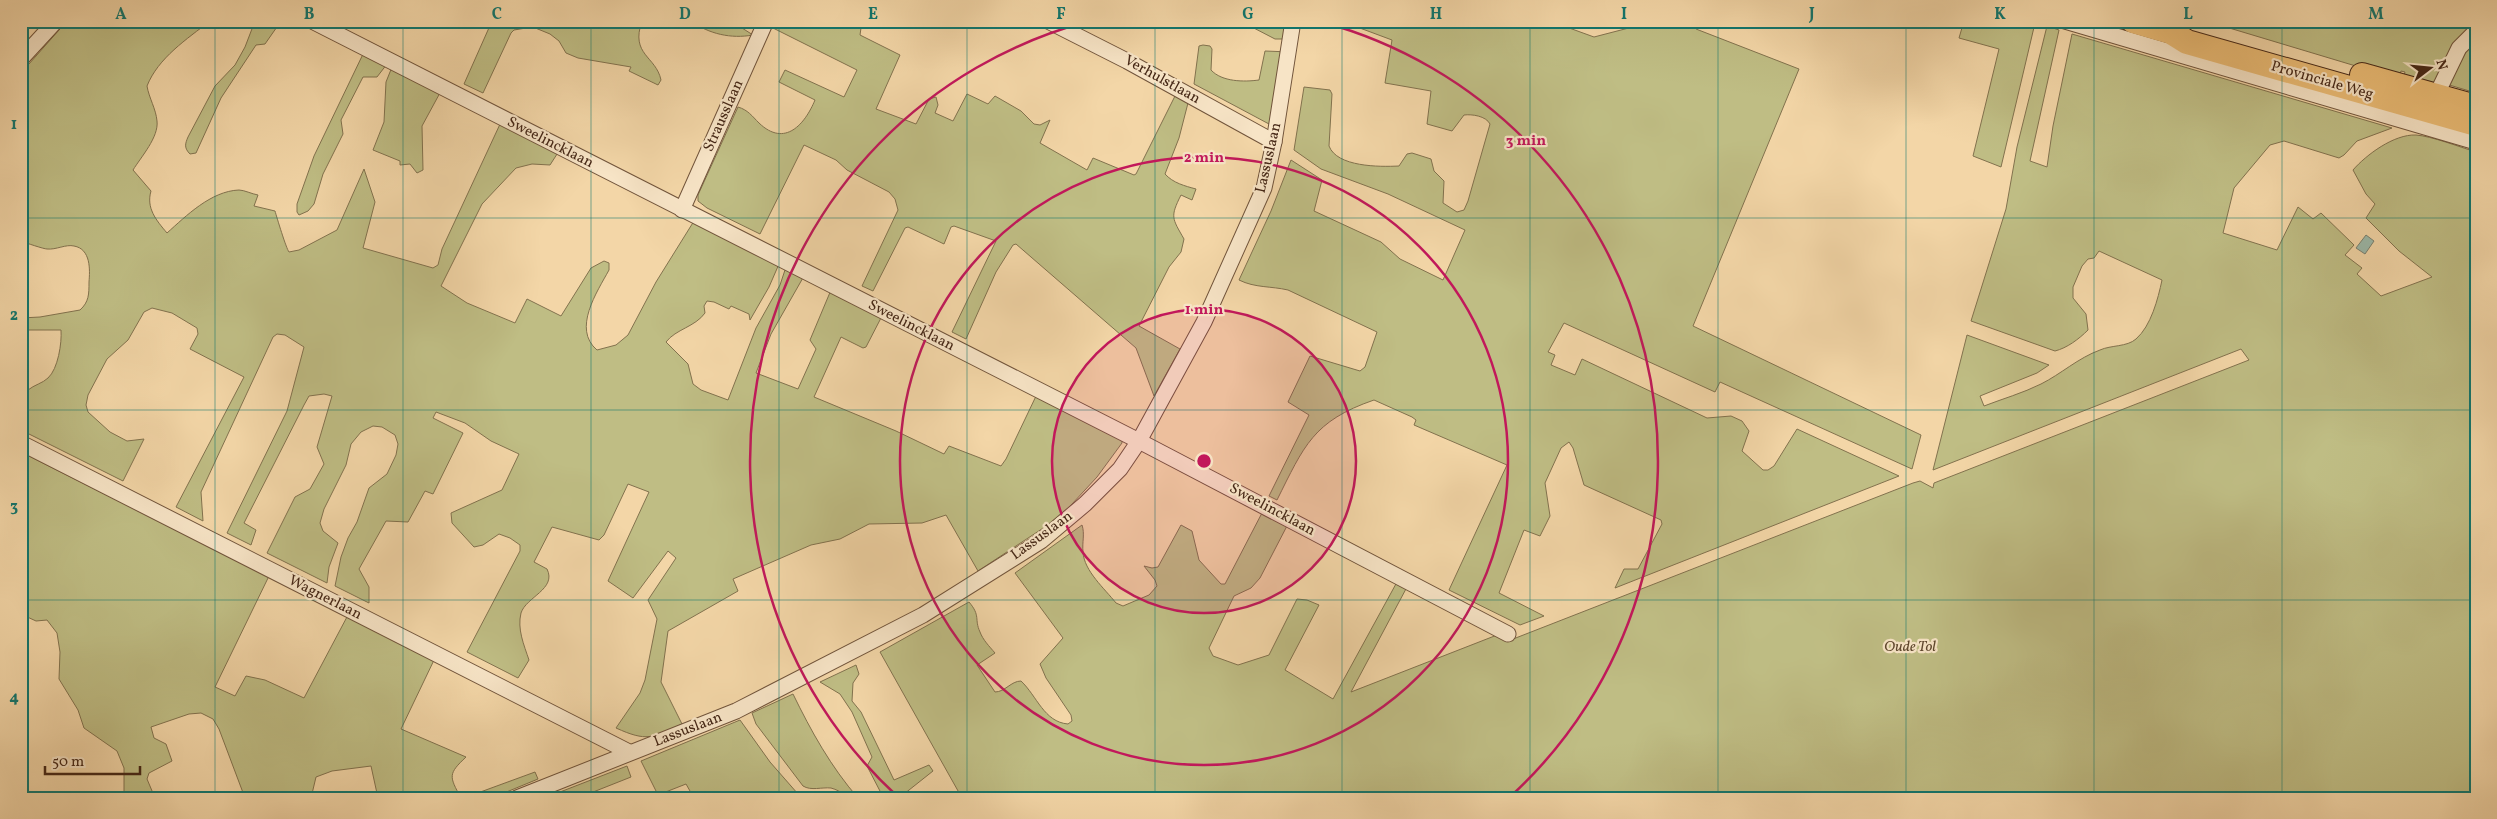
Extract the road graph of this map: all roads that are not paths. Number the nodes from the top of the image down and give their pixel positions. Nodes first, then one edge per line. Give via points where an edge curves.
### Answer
1 (56, 21) edge
2 (312, 21) edge
3 (766, 21) edge
4 (1048, 21) edge
5 (1293, 21) edge
6 (2065, 21) edge
7 (2134, 21) edge
8 (2476, 31) edge
9 (21, 59) edge
10 (2476, 107) edge
11 (2429, 112) junction
12 (2476, 124) edge
13 (1274, 142) junction
14 (2476, 142) edge
15 (682, 210) junction
16 (1139, 441) junction
17 (21, 443) edge
18 (1508, 634) dead end
19 (629, 752) junction
20 (517, 798) edge

1 - 9 street
2 - 15 street, Sweelincklaan
3 - 15 street, Strausslaan
4 - 13 street, Verhulstlaan
5 - 13 street, Lassuslaan
6 - 11 street via 2189,58
7 - 11 main road, Provinciale Weg via 2171,32 2188,30 2220,37
8 - 11 street via 2459,48
10 - 11 main road, Provinciale Weg
11 - 12 main road, Provinciale Weg
11 - 14 street
13 - 16 street, Lassuslaan via 1264,188 1242,239 1204,322
15 - 16 street, Sweelincklaan
16 - 18 street, Sweelincklaan
16 - 19 street, Lassuslaan via 1120,469 1041,541 924,615 736,711
17 - 19 street, Wagnerlaan
19 - 20 street, Lassuslaan

